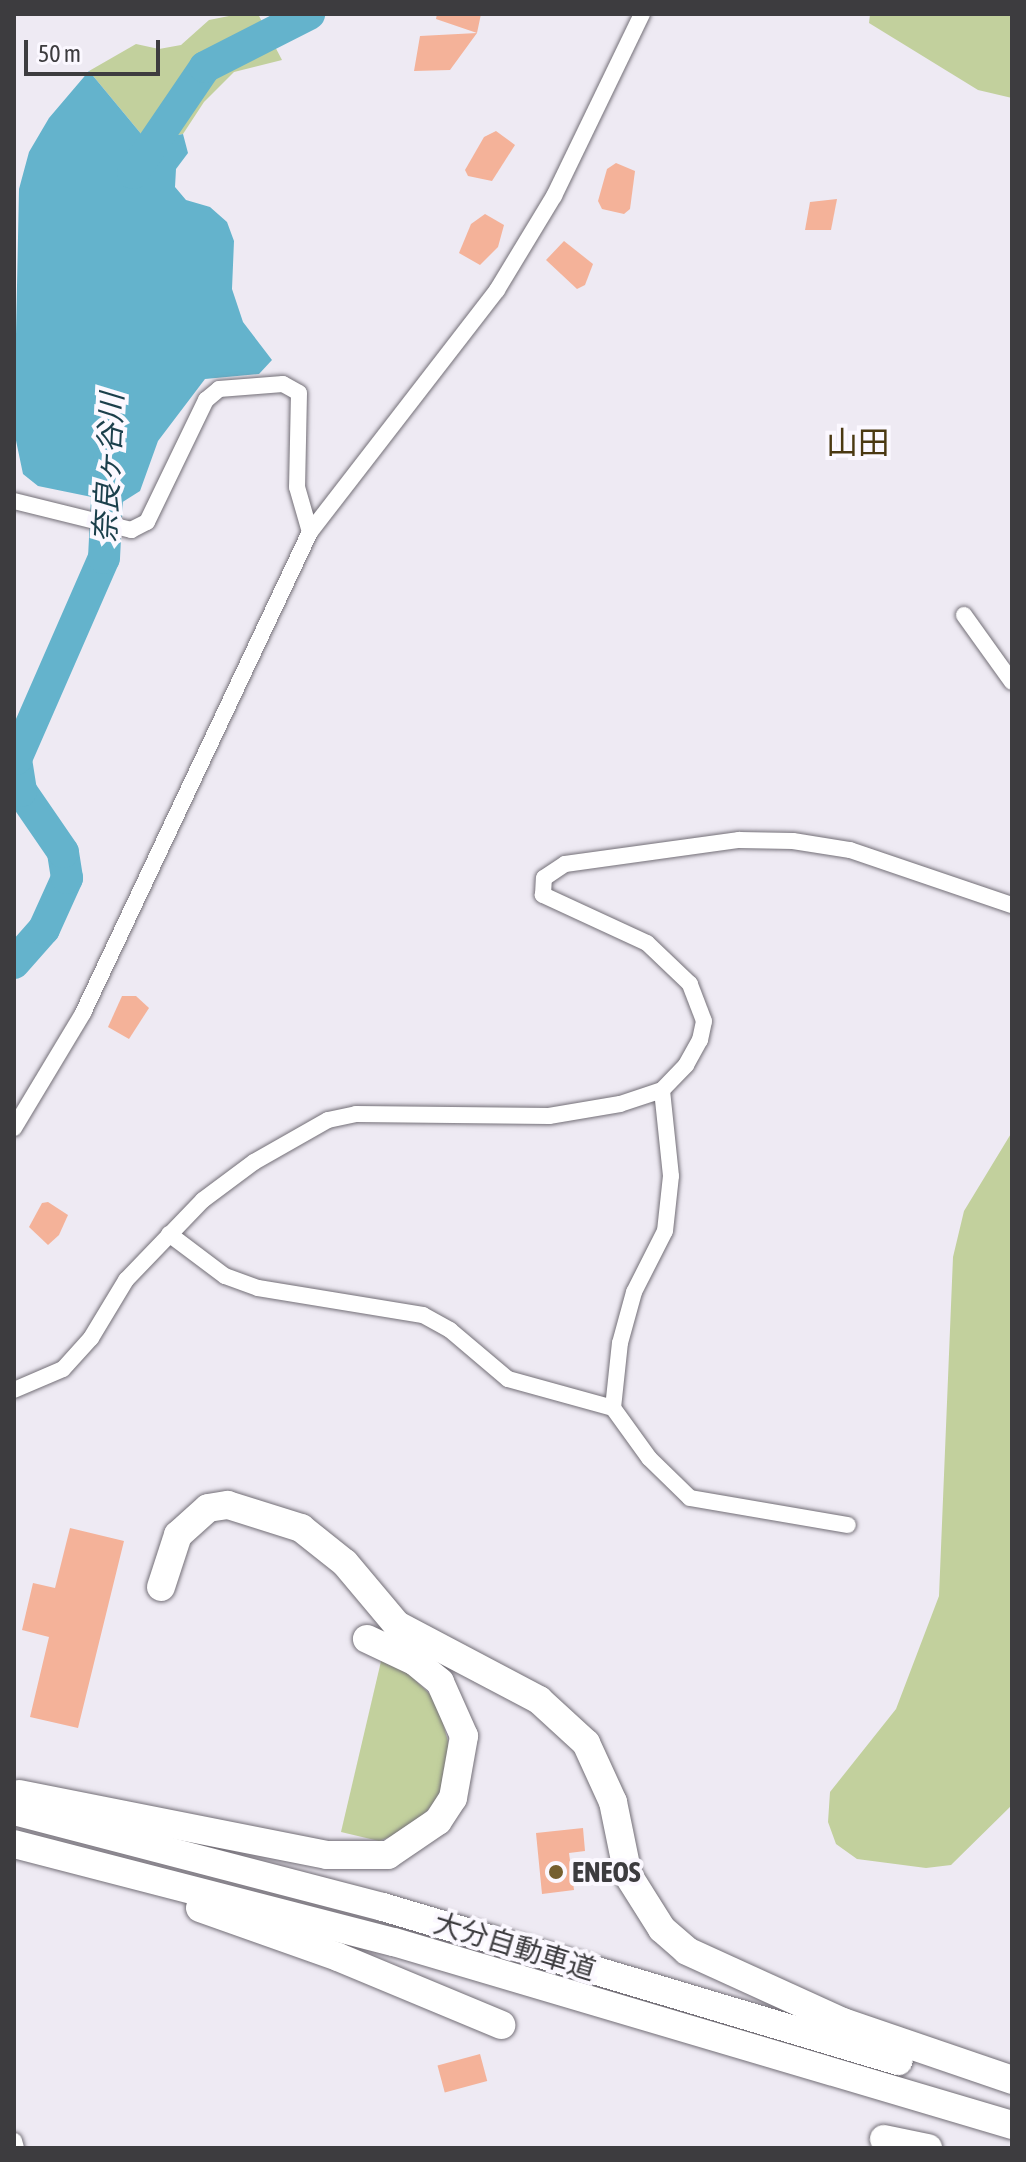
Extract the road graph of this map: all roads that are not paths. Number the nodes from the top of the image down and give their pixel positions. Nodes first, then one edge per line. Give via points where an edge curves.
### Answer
1 (642, 14) edge
2 (14, 501) edge
3 (310, 532) junction
4 (964, 615) dead end
5 (1012, 682) edge
6 (1012, 905) edge
7 (662, 1090) junction
8 (14, 1128) edge
9 (169, 1234) junction
10 (14, 1390) edge
11 (613, 1408) junction
12 (848, 1525) dead end
13 (161, 1587) dead end
14 (367, 1639) dead end
15 (14, 1793) edge
16 (14, 1811) edge
17 (14, 1844) edge
18 (14, 1855) edge
19 (501, 2025) dead end
20 (1012, 2080) edge
21 (1012, 2093) edge
22 (1012, 2125) edge
23 (884, 2139) dead end
24 (14, 2141) edge
25 (16, 2148) edge
26 (928, 2148) edge

1 - 3 street via 554,196 497,290
2 - 3 street via 131,530 147,522 206,400 219,389 283,384 299,393 297,487
3 - 8 street via 83,1013
4 - 5 street
6 - 7 street via 850,850 793,841 739,840 565,864 544,878 543,895 647,943 690,984 704,1021 700,1040
7 - 9 street via 610,1107 549,1116 356,1114 328,1120 254,1162
7 - 11 street via 671,1176 665,1231 634,1292 620,1343
9 - 10 street via 126,1280 91,1338 63,1369
9 - 11 street via 225,1276 258,1288 423,1315 450,1330 508,1379
11 - 12 street via 649,1458 690,1498
13 - 20 highway via 178,1535 208,1508 228,1505 301,1528 345,1563 397,1625 539,1700 586,1743 613,1802 628,1875 662,1929 687,1951 843,2022
14 - 15 highway via 414,1661 440,1682 464,1736 453,1798 438,1821 388,1855 327,1855
16 - 21 highway, 大分自動車道 via 383,1907
17 - 22 highway, 大分自動車道 via 394,1942
18 - 19 highway via 258,1926
23 - 26 highway
24 - 25 street

